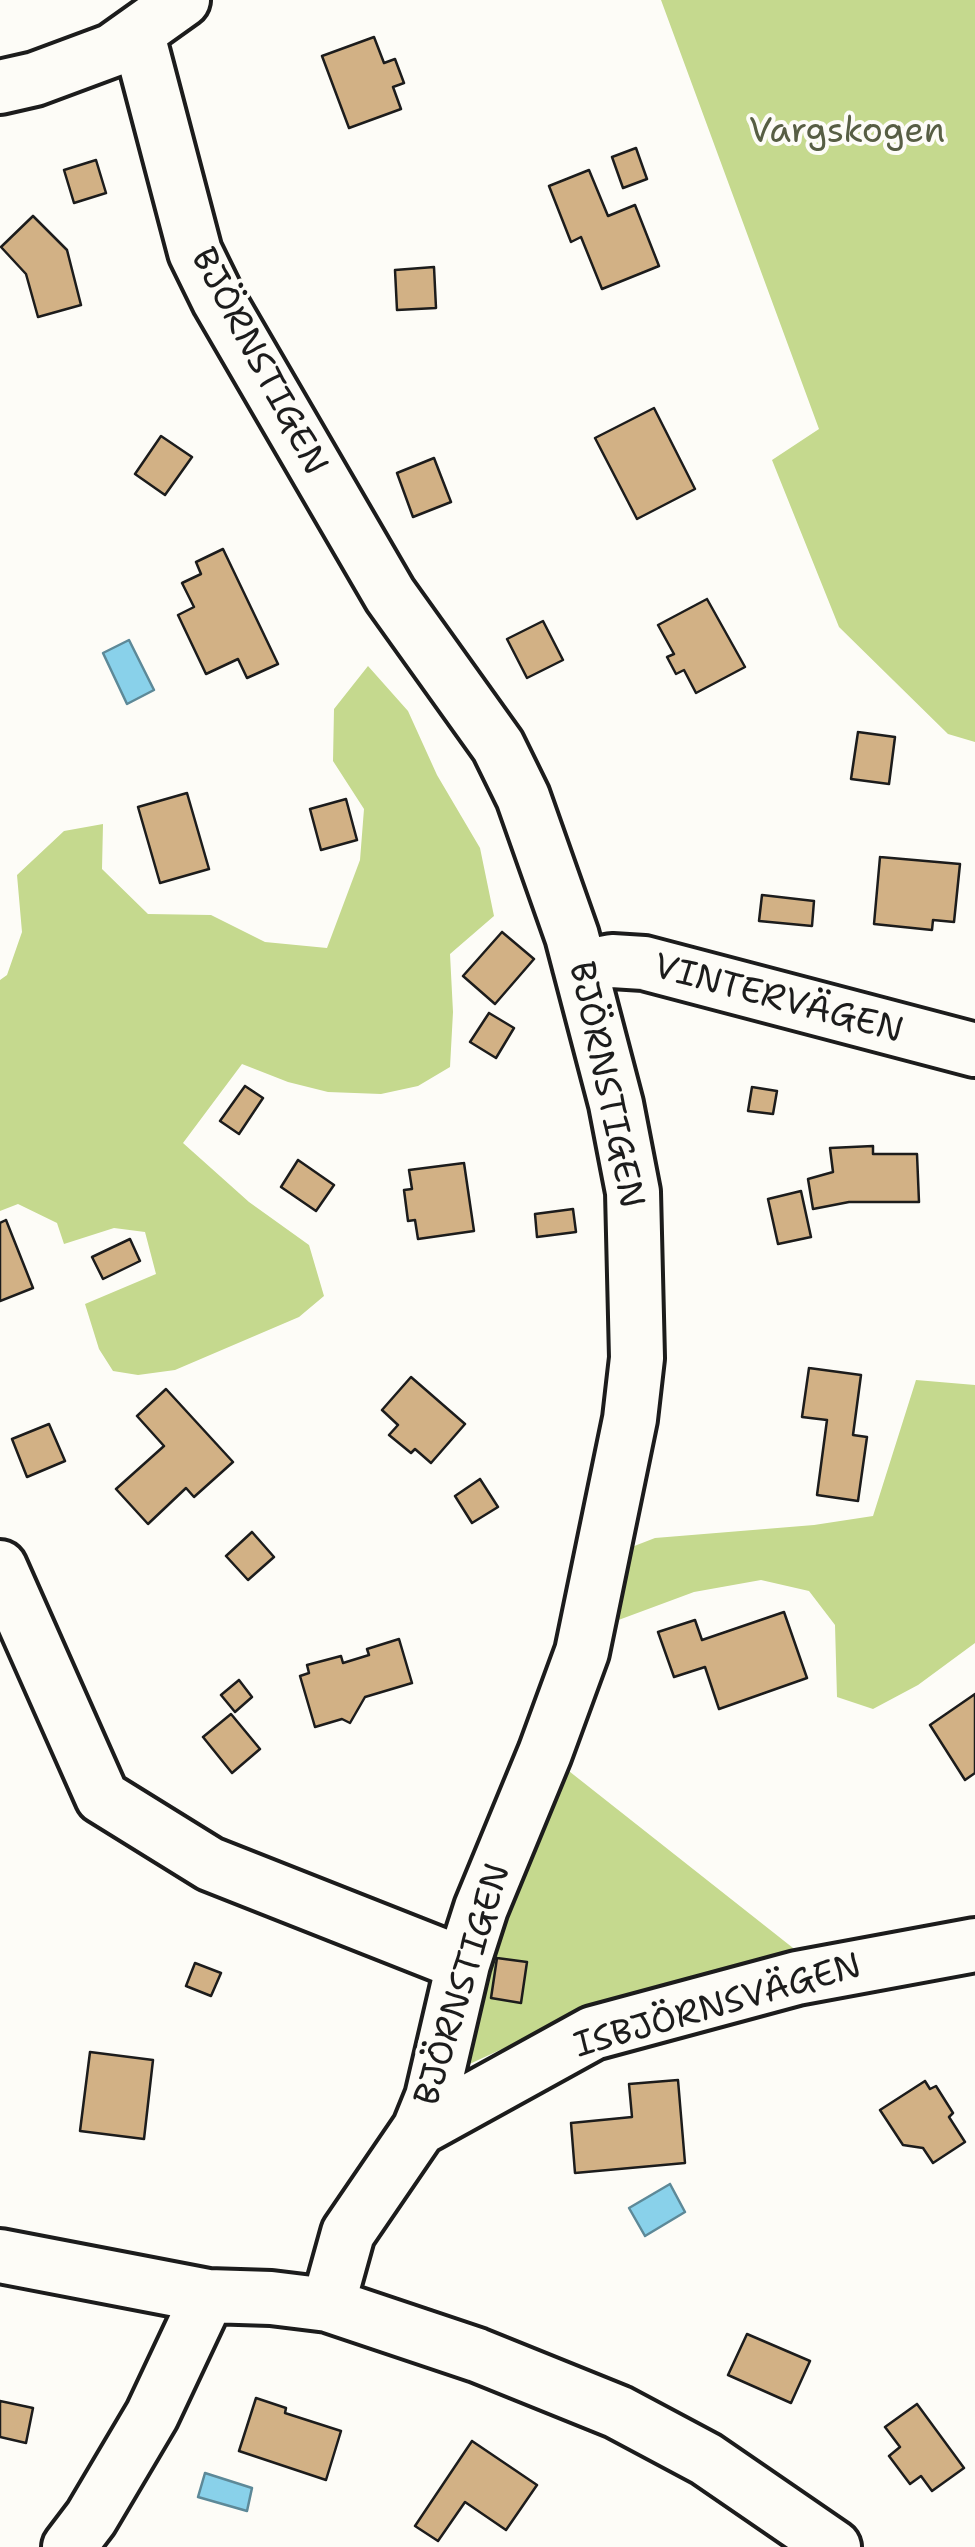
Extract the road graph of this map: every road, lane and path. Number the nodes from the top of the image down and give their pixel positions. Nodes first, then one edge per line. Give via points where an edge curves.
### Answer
1 (184, 0) edge
2 (138, 34) junction
3 (0, 86) edge
4 (580, 967) junction
5 (975, 1050) edge
6 (0, 1567) edge
7 (975, 1945) edge
8 (463, 1964) junction
9 (419, 2129) junction
10 (0, 2256) edge
11 (208, 2296) junction
12 (328, 2305) junction
13 (69, 2547) edge
14 (834, 2547) edge

1 - 2 street
2 - 3 street via 82,62
2 - 4 street, BJÖRNSTIGEN via 195,252 390,595 498,746 540,841
4 - 5 street, VINTERVÄGEN via 644,963
4 - 8 street, BJÖRNSTIGEN via 633,1192 637,1358 630,1418 582,1652
6 - 8 street via 102,1796 210,1864
7 - 9 street, ISBJÖRNSVÄGEN via 797,1978 593,2034
8 - 9 street, BJÖRNSTIGEN
9 - 12 street, BJÖRNSTIGEN via 348,2233
10 - 11 street
11 - 12 street
11 - 13 street via 152,2415
12 - 14 street via 478,2354 618,2412 706,2459

